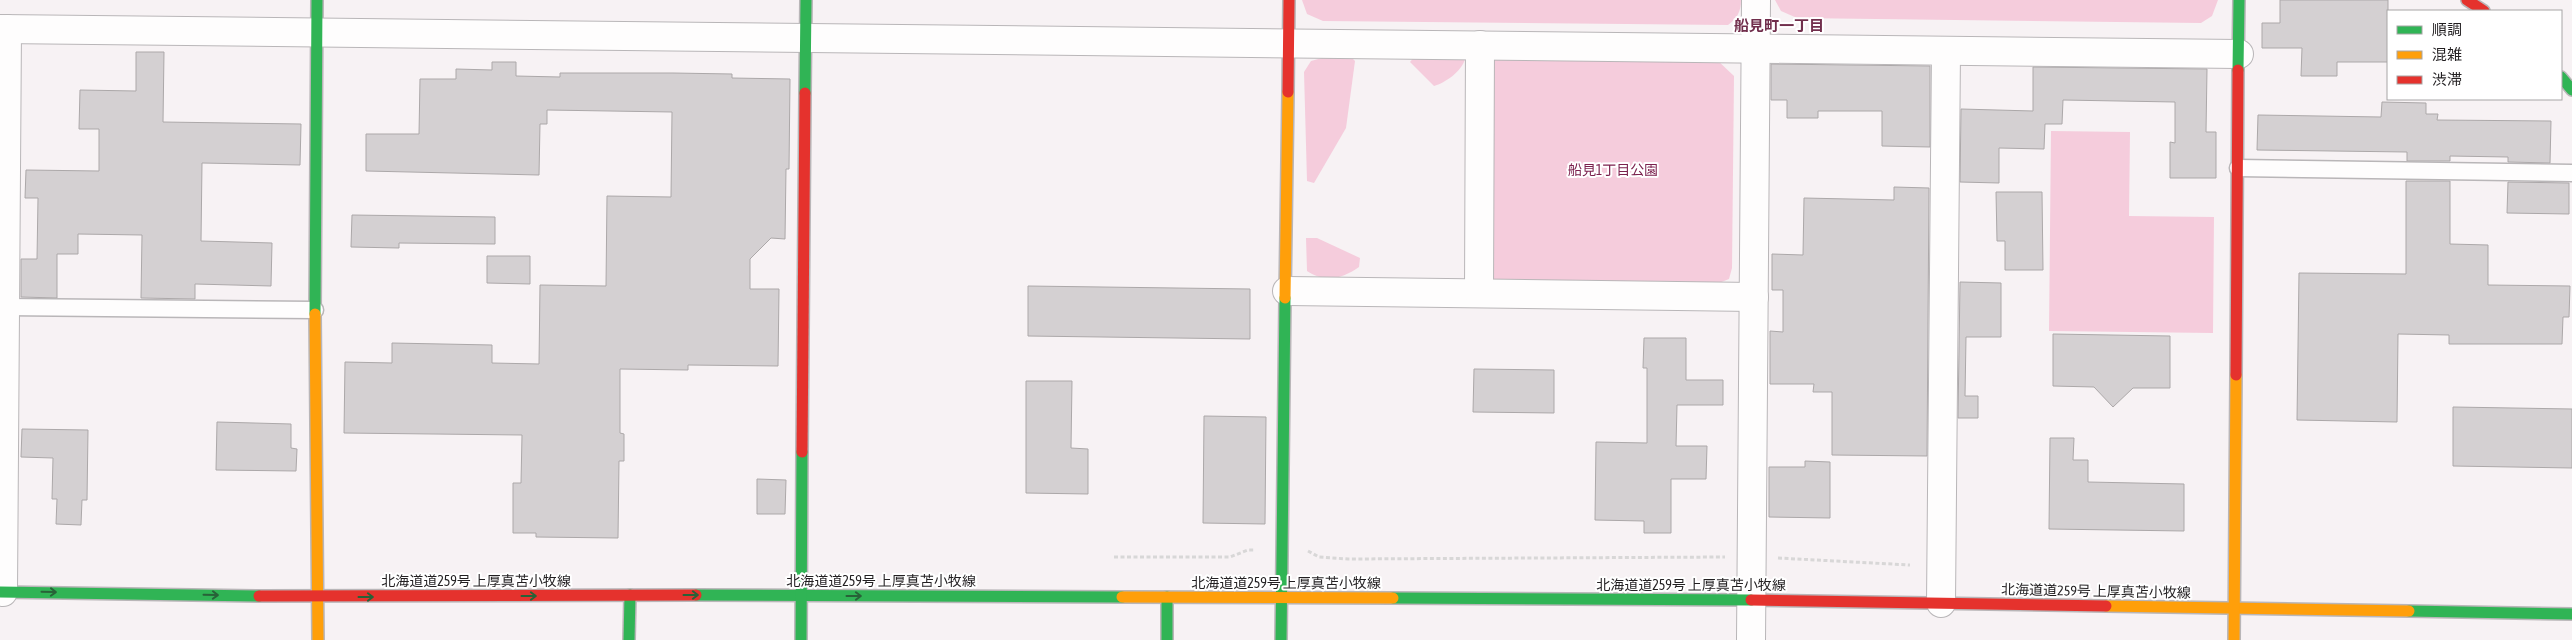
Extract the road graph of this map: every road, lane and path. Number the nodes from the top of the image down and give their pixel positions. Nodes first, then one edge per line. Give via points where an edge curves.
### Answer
1 (318, 0) edge
2 (806, 0) edge
3 (1289, 0) edge
4 (1756, 0) edge
5 (2239, 0) edge
6 (2467, 0) edge
7 (2482, 10) edge
8 (4, 29) edge
9 (317, 32) junction
10 (806, 38) junction
11 (1289, 43) junction
12 (1480, 45) junction
13 (1756, 49) junction
14 (1946, 50) junction
15 (2239, 54) junction
16 (2562, 78) edge
17 (2572, 90) edge
18 (2238, 168) junction
19 (2572, 174) edge
20 (3, 215) edge
21 (1287, 292) junction
22 (1479, 293) junction
23 (1754, 297) junction
24 (5, 307) junction
25 (315, 310) junction
26 (1248, 550) dead end
27 (1311, 551) dead end
28 (1114, 557) dead end
29 (1752, 557) junction
30 (1910, 566) dead end
31 (1, 592) edge
32 (630, 595) junction
33 (801, 595) junction
34 (317, 597) junction
35 (1167, 597) junction
36 (1282, 598) junction
37 (1752, 600) junction
38 (1941, 603) junction
39 (2234, 609) junction
40 (2572, 614) edge
41 (318, 640) edge
42 (629, 640) edge
43 (801, 640) edge
44 (1167, 640) edge
45 (1281, 640) edge
46 (1751, 640) edge
47 (2234, 640) edge

1 - 9 street
2 - 10 street
3 - 11 street
4 - 13 street
5 - 15 street
6 - 7 street
8 - 9 street
8 - 20 street
9 - 10 street
9 - 25 street
10 - 11 street
10 - 33 street
11 - 12 street
11 - 21 street
12 - 13 street
12 - 22 street
13 - 14 street
13 - 23 street
14 - 15 street
14 - 38 street
15 - 18 street
16 - 17 street
18 - 19 lane
18 - 39 street
20 - 24 street
21 - 22 street
21 - 36 street
22 - 23 street
23 - 29 street
24 - 25 lane
24 - 31 street
25 - 34 street
26 - 28 path via 1230,557
27 - 29 path via 1319,557 1348,559
29 - 30 path
29 - 37 street
31 -> 34 street, 北海道道259号 上厚真苫小牧線
32 -> 33 street, 北海道道259号 上厚真苫小牧線
34 -> 32 street, 北海道道259号 上厚真苫小牧線
32 - 42 street
33 -> 35 street, 北海道道259号 上厚真苫小牧線
33 - 43 street
34 - 41 street
35 - 36 street, 北海道道259号 上厚真苫小牧線
35 - 44 street
36 - 37 street, 北海道道259号 上厚真苫小牧線
36 - 45 street
37 - 38 street, 北海道道259号 上厚真苫小牧線
37 - 46 street
38 - 39 street, 北海道道259号 上厚真苫小牧線
39 - 40 street, 北海道道259号 上厚真苫小牧線
39 - 47 street

